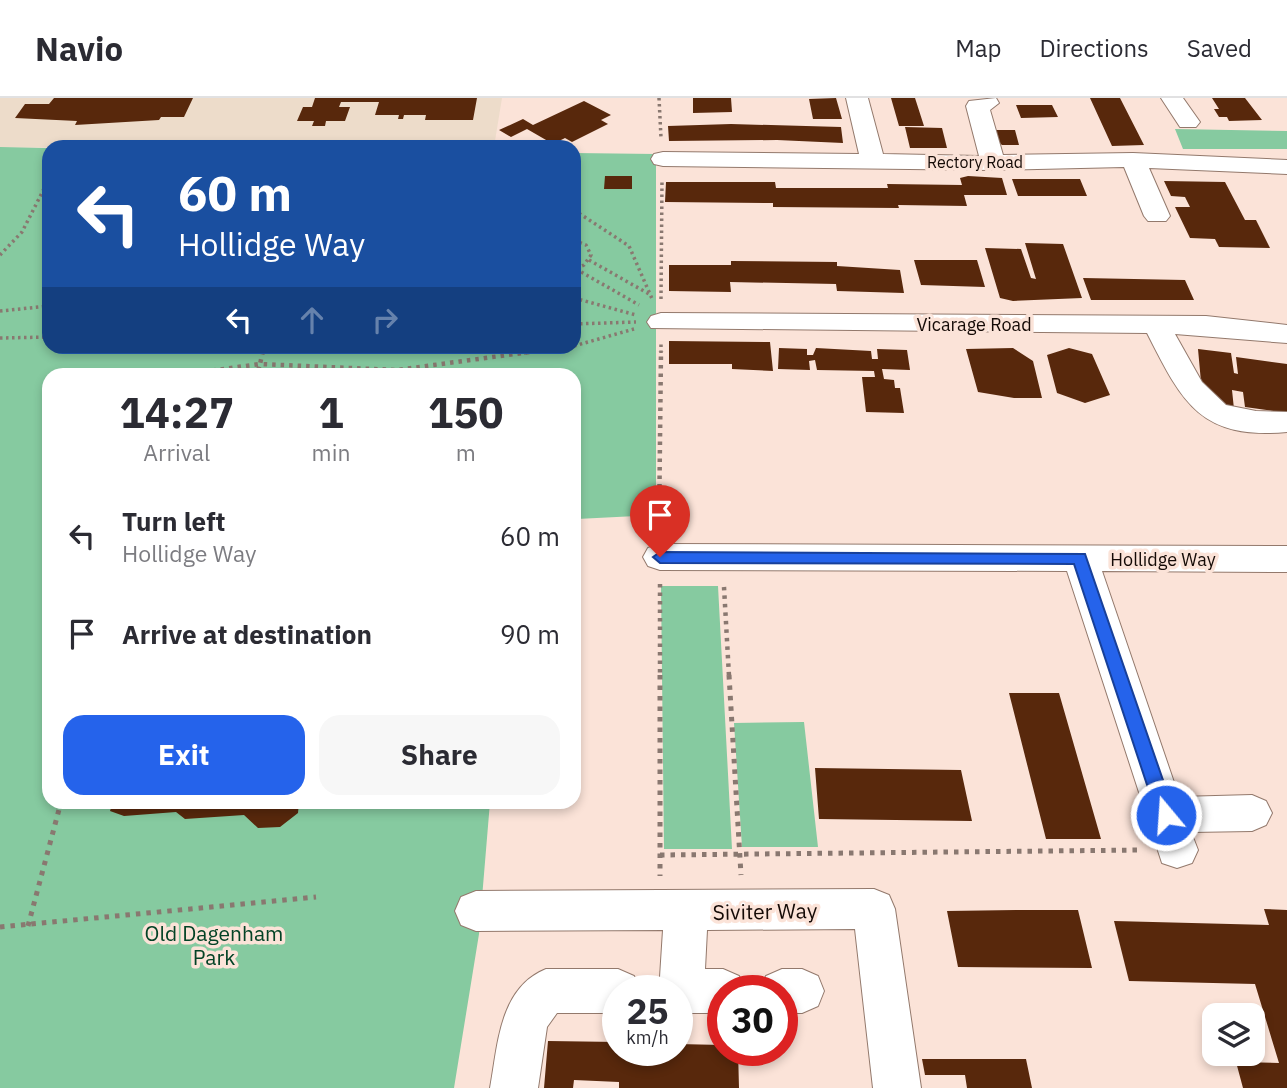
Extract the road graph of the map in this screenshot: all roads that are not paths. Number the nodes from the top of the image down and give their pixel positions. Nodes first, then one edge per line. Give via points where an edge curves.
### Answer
1 (857, 98) edge
2 (1172, 98) edge
3 (988, 103) dead end
4 (1188, 122) dead end
5 (663, 159) road end
6 (1133, 160) junction
7 (873, 161) junction
8 (993, 163) junction
9 (1285, 174) edge
10 (1157, 216) dead end
11 (661, 319) road end
12 (1157, 326) junction
13 (1287, 334) edge
14 (1285, 422) dead end
15 (660, 557) road end
16 (1080, 558) junction
17 (1287, 559) edge
18 (1252, 813) dead end
19 (476, 911) dead end
20 (673, 912) junction
21 (602, 991) edge
22 (694, 991) edge
23 (514, 1088) edge
24 (897, 1088) edge

1 - 7 street
2 - 4 street
3 - 8 street via 977,106
5 - 7 street, Rectory Road
6 - 8 street, Rectory Road
6 - 9 street, Rectory Road
6 - 10 street
7 - 8 street, Rectory Road
11 - 12 street, Vicarage Road
12 - 13 street, Vicarage Road via 1206,325
12 - 14 street via 1203,407 1247,423
15 - 16 street, Hollidge Way
16 - 17 street, Hollidge Way
16 - 18 street via 1172,832
19 - 20 street, Siviter Way
20 - 22 street
20 - 24 street, Siviter Way via 874,909
21 - 23 street via 546,991 524,1019

